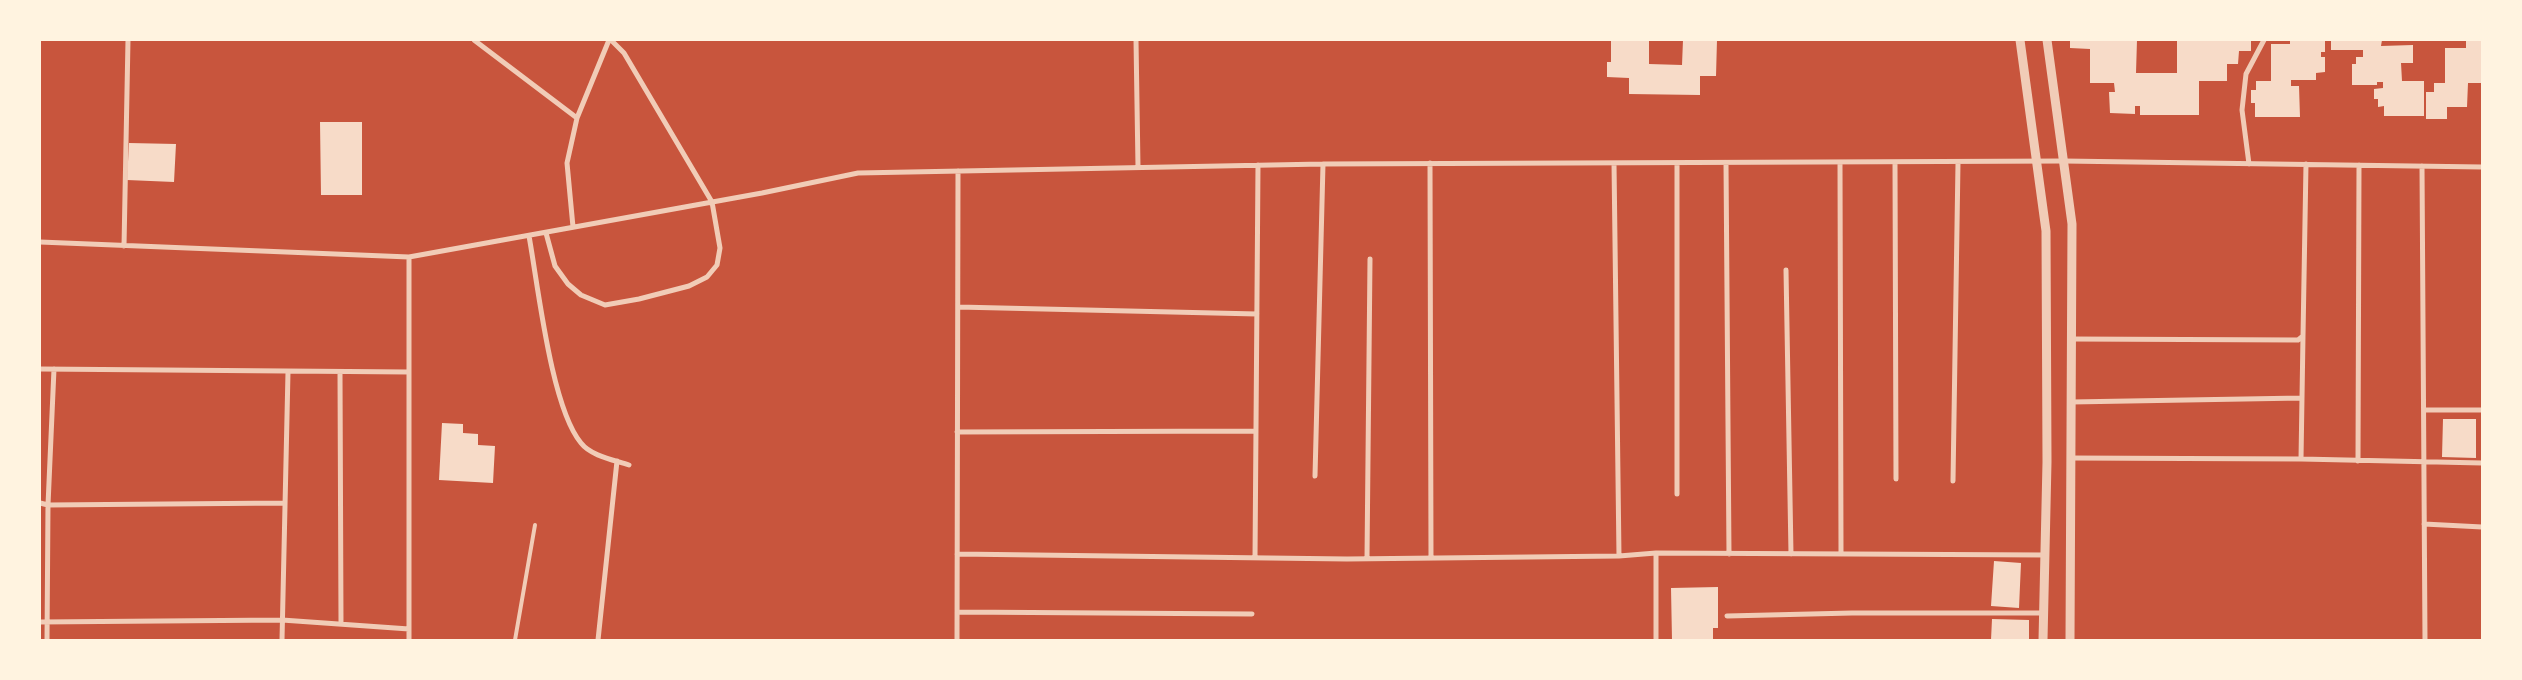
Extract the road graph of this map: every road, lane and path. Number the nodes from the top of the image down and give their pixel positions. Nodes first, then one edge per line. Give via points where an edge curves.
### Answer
1 (128, 40) edge
2 (474, 40) edge
3 (610, 40) edge
4 (1136, 40) edge
5 (2020, 40) edge
6 (2047, 40) edge
7 (2264, 40) edge
8 (577, 118) junction
9 (2064, 162) junction
10 (1614, 163) junction
11 (1677, 163) junction
12 (1726, 163) junction
13 (1840, 163) junction
14 (1895, 163) junction
15 (1958, 163) junction
16 (2036, 163) junction
17 (1323, 164) junction
18 (1430, 164) junction
19 (2249, 164) junction
20 (2306, 164) junction
21 (1258, 165) junction
22 (2359, 165) junction
23 (2422, 166) junction
24 (1138, 167) junction
25 (2482, 167) edge
26 (958, 171) junction
27 (712, 202) junction
28 (573, 228) junction
29 (546, 233) junction
30 (529, 236) junction
31 (40, 242) edge
32 (124, 246) junction
33 (409, 258) junction
34 (1370, 259) dead end
35 (1786, 270) dead end
36 (958, 307) junction
37 (1257, 314) junction
38 (2303, 336) junction
39 (2071, 339) junction
40 (40, 369) edge
41 (54, 369) junction
42 (288, 372) junction
43 (340, 372) junction
44 (409, 372) junction
45 (2302, 398) junction
46 (2070, 402) junction
47 (2424, 410) junction
48 (2482, 410) edge
49 (1256, 431) junction
50 (957, 432) junction
51 (2070, 458) junction
52 (2300, 459) junction
53 (617, 461) junction
54 (2358, 461) junction
55 (2424, 463) junction
56 (2482, 463) edge
57 (629, 465) dead end
58 (1316, 476) dead end
59 (1896, 479) dead end
60 (1953, 481) dead end
61 (1677, 494) dead end
62 (285, 503) junction
63 (40, 504) edge
64 (48, 505) junction
65 (2424, 524) junction
66 (535, 525) dead end
67 (2482, 527) edge
68 (1656, 553) junction
69 (957, 554) junction
70 (1729, 554) junction
71 (1791, 554) junction
72 (1841, 554) junction
73 (2045, 555) junction
74 (1619, 556) junction
75 (1255, 558) junction
76 (1367, 558) junction
77 (1431, 558) junction
78 (957, 612) junction
79 (2044, 613) junction
80 (1252, 614) dead end
81 (1727, 616) dead end
82 (282, 620) junction
83 (40, 622) edge
84 (47, 622) junction
85 (341, 624) junction
86 (409, 628) junction
87 (47, 640) edge
88 (282, 640) edge
89 (409, 640) edge
90 (515, 640) edge
91 (598, 640) edge
92 (957, 640) edge
93 (1656, 640) edge
94 (2043, 640) edge
95 (2070, 640) edge
96 (2425, 640) edge

1 - 32 street
2 - 8 street
3 - 8 street
3 - 27 street via 624,53
4 - 24 street
5 - 16 street
6 - 9 street
7 - 19 street via 2246,74 2242,110
8 - 28 street via 567,164
9 - 16 street
9 - 19 street
9 - 39 street via 2072,224
10 - 11 street
10 - 18 street
10 - 74 street
11 - 12 street
11 - 61 street
12 - 13 street
12 - 70 street
13 - 14 street
13 - 72 street
14 - 15 street
14 - 59 street
15 - 16 street
15 - 60 street
16 - 73 street via 2046,231
17 - 18 street
17 - 21 street
17 - 58 street
18 - 77 street
19 - 20 street
20 - 22 street
20 - 38 street
21 - 24 street
21 - 37 street
22 - 23 street
22 - 54 street
23 - 25 street
23 - 47 street
24 - 26 street
26 - 27 street via 858,173
26 - 36 street
27 - 28 street
27 - 29 street via 720,248 717,265 707,277 689,286 639,299 605,305 581,295 555,266
28 - 29 street
29 - 30 street
30 - 33 street
30 - 53 street via 554,372 570,426 582,445
31 - 32 street
32 - 33 street
33 - 44 street
34 - 76 street
35 - 71 street
36 - 37 street
36 - 50 street
37 - 49 street
38 - 39 street via 2298,340
38 - 45 street
39 - 46 street
40 - 41 street
41 - 42 street
41 - 64 street
42 - 43 street
42 - 62 street
43 - 44 street
43 - 85 street
44 - 86 street
45 - 46 street
45 - 52 street
46 - 51 street
47 - 48 street
47 - 55 street
49 - 50 street
49 - 75 street
50 - 69 street
51 - 52 street
51 - 95 street
52 - 54 street
53 - 57 street
53 - 91 street
54 - 55 street
55 - 56 street
55 - 65 street
62 - 64 street
62 - 82 street
63 - 64 street
64 - 84 street
65 - 67 street
65 - 96 street
66 - 90 lane
68 - 70 street
68 - 74 street
68 - 93 street
69 - 75 street
69 - 78 street
70 - 71 street
71 - 72 street
72 - 73 street
73 - 79 street
74 - 77 street
75 - 76 street
76 - 77 street
78 - 80 street
78 - 92 street
79 - 81 street
79 - 94 street
82 - 84 street
82 - 85 street
82 - 88 street
83 - 84 street
84 - 87 street
85 - 86 street
86 - 89 street

